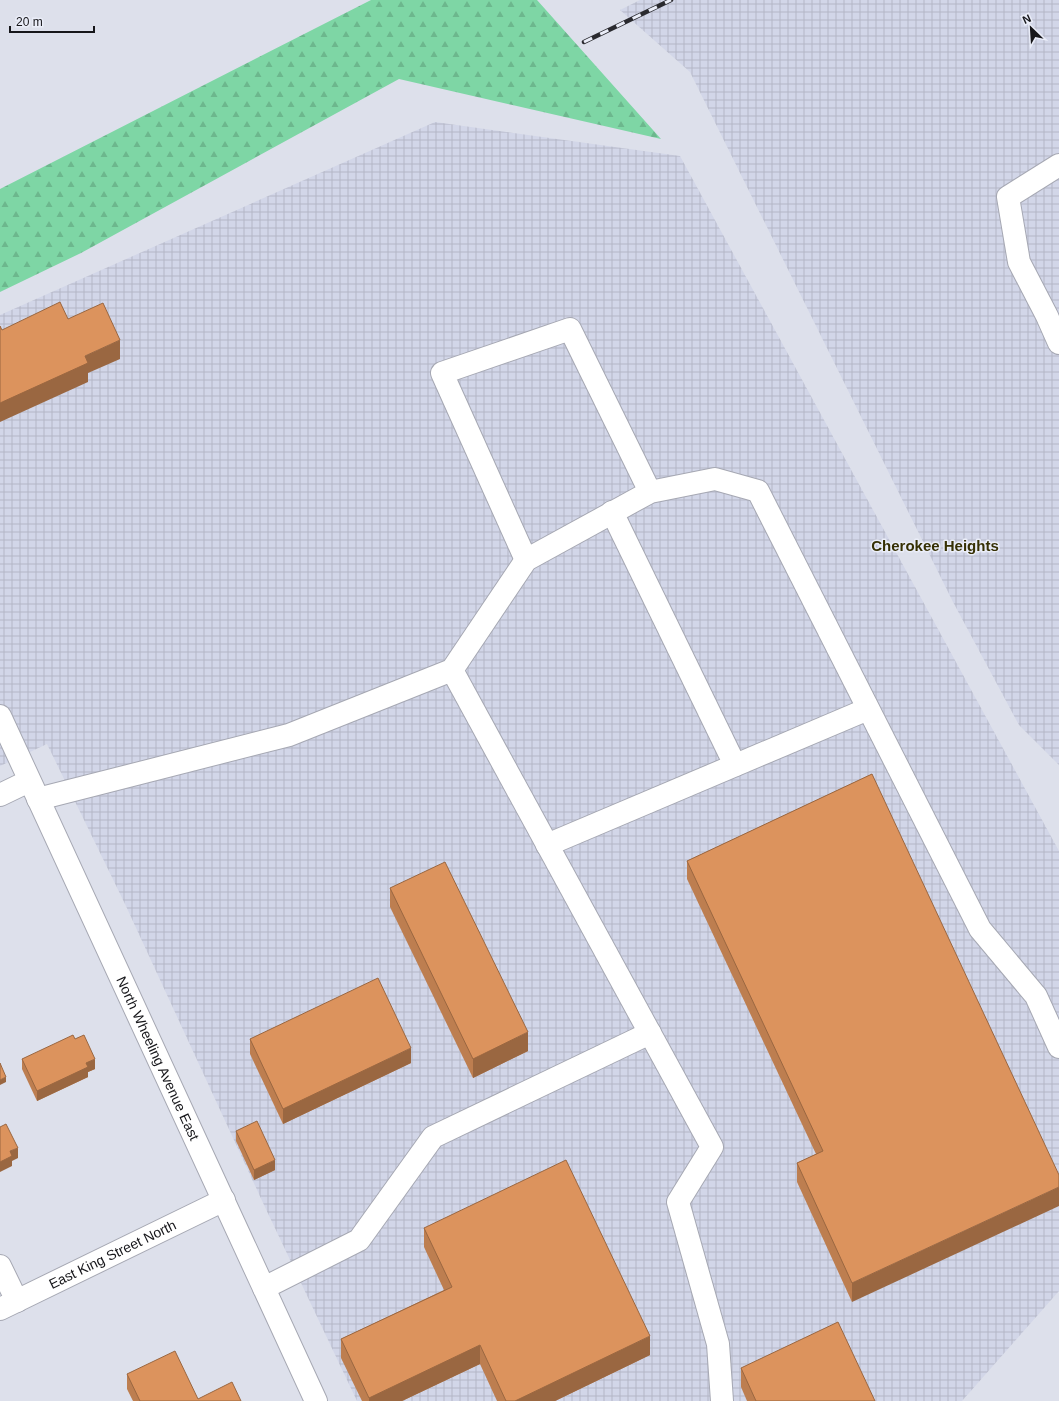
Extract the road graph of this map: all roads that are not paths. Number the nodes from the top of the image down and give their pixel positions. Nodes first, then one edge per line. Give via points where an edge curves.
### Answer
1 (1059, 165) edge
2 (1059, 343) edge
3 (650, 492) junction
4 (612, 512) junction
5 (526, 560) junction
6 (452, 670) junction
7 (868, 709) junction
8 (0, 716) edge
9 (736, 765) junction
10 (34, 790) junction
11 (0, 795) edge
12 (548, 845) junction
13 (650, 1033) junction
14 (1059, 1047) edge
15 (224, 1200) junction
16 (0, 1266) edge
17 (264, 1288) junction
18 (8, 1305) edge
19 (316, 1401) edge
20 (722, 1401) edge

1 - 2 street via 1008,197 1019,262
3 - 4 street
3 - 5 street via 570,329 442,373
3 - 7 street via 714,479 758,491
4 - 5 street
4 - 9 street
5 - 6 street
6 - 10 street via 289,735
6 - 12 street
7 - 9 street
7 - 14 street via 980,929 1036,996
8 - 10 street, North Wheeling Avenue East
9 - 12 street
10 - 11 street
10 - 15 street, North Wheeling Avenue East
12 - 13 street
13 - 17 street via 433,1137 359,1240
13 - 20 street via 712,1147 678,1202 718,1344
15 - 17 street, North Wheeling Avenue East
15 - 18 street, East King Street North
16 - 18 street
17 - 19 street, North Wheeling Avenue East

